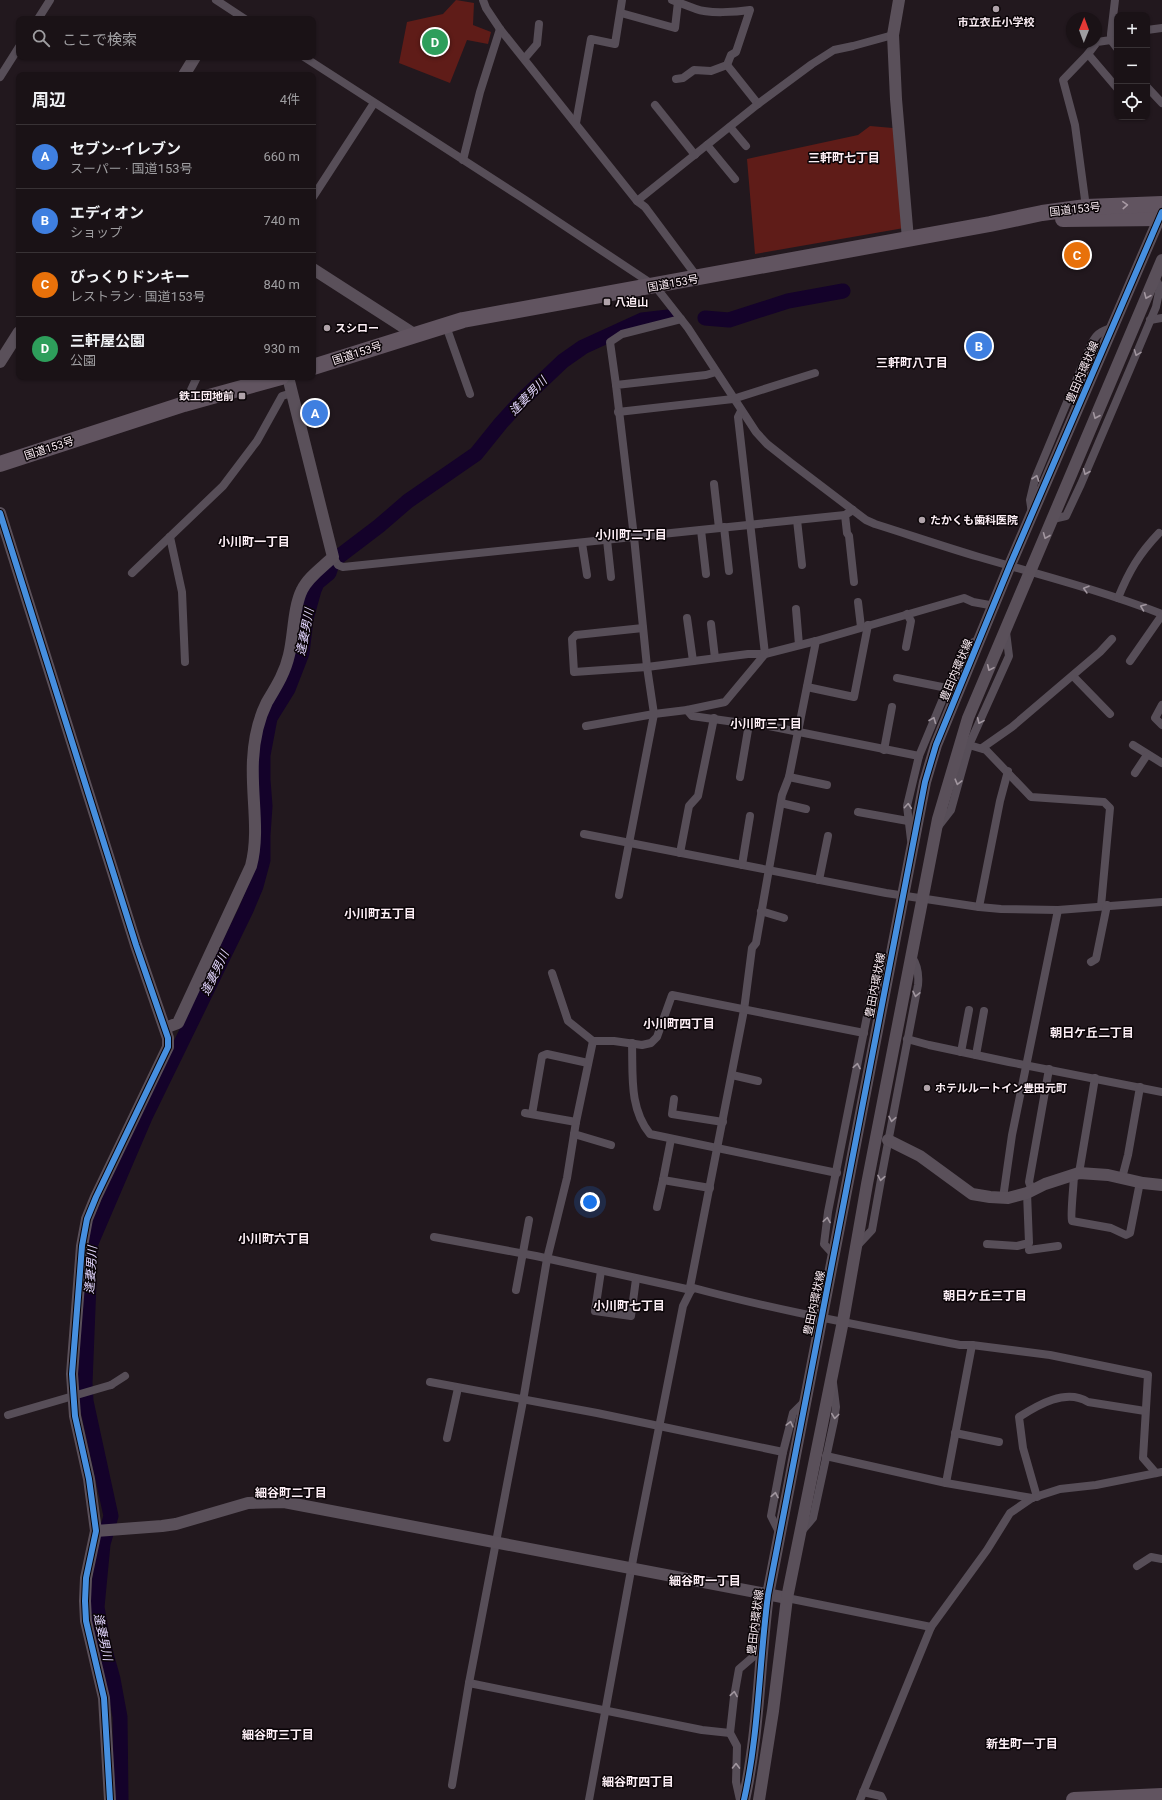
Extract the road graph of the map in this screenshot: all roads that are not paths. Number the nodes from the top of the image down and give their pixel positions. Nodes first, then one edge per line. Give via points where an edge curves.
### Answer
1 (50, 0) edge
2 (216, 0) edge
3 (484, 0) edge
4 (622, 0) edge
5 (899, 0) edge
6 (1115, 0) edge
7 (675, 1) edge
8 (621, 13) junction
9 (40, 16) edge
10 (240, 16) edge
11 (539, 24) dead end
12 (500, 28) junction
13 (1162, 28) edge
14 (1150, 30) edge
15 (892, 35) junction
16 (1113, 36) edge
17 (16, 52) edge
18 (1088, 54) junction
19 (525, 58) junction
20 (193, 60) edge
21 (309, 60) edge
22 (727, 65) junction
23 (186, 72) edge
24 (1, 73) edge
25 (676, 79) dead end
26 (1114, 84) edge
27 (1150, 91) edge
28 (374, 103) junction
29 (1162, 103) edge
30 (758, 104) junction
31 (655, 105) dead end
32 (576, 123) junction
33 (730, 127) junction
34 (707, 145) junction
35 (746, 146) dead end
36 (695, 155) junction
37 (463, 160) junction
38 (735, 179) dead end
39 (316, 192) edge
40 (637, 201) junction
41 (1086, 207) junction
42 (1161, 213) edge
43 (990, 224) junction
44 (908, 239) junction
45 (1162, 260) edge
46 (316, 271) edge
47 (698, 278) junction
48 (1155, 278) junction
49 (655, 286) junction
50 (1162, 318) edge
51 (681, 319) junction
52 (1150, 320) junction
53 (446, 326) junction
54 (1110, 330) junction
55 (414, 334) junction
56 (16, 337) edge
57 (0, 362) edge
58 (316, 366) edge
59 (716, 372) junction
60 (815, 373) dead end
61 (196, 380) edge
62 (271, 380) edge
63 (289, 380) edge
64 (616, 385) junction
65 (292, 393) junction
66 (470, 394) dead end
67 (733, 399) junction
68 (184, 404) junction
69 (741, 411) junction
70 (618, 412) junction
71 (0, 464) edge
72 (714, 484) dead end
73 (853, 510) junction
74 (0, 513) edge
75 (845, 515) junction
76 (1032, 516) junction
77 (1053, 519) junction
78 (797, 520) junction
79 (750, 524) junction
80 (721, 527) junction
81 (701, 530) junction
82 (1159, 533) dead end
83 (170, 537) junction
84 (634, 537) junction
85 (607, 540) junction
86 (582, 543) junction
87 (333, 557) junction
88 (802, 565) dead end
89 (1010, 565) junction
90 (729, 571) dead end
91 (1031, 572) junction
92 (132, 573) dead end
93 (706, 574) dead end
94 (587, 575) dead end
95 (611, 577) dead end
96 (854, 582) dead end
97 (1118, 598) junction
98 (858, 602) dead end
99 (995, 606) junction
100 (796, 609) dead end
101 (908, 614) junction
102 (1162, 615) edge
103 (687, 618) dead end
104 (711, 624) dead end
105 (864, 626) junction
106 (643, 628) junction
107 (1006, 632) junction
108 (1112, 638) dead end
109 (980, 639) junction
110 (816, 641) junction
111 (799, 645) junction
112 (906, 647) dead end
113 (765, 654) junction
114 (715, 658) junction
115 (693, 661) junction
116 (1130, 661) dead end
117 (185, 662) dead end
118 (647, 667) junction
119 (1073, 676) junction
120 (896, 678) dead end
121 (807, 687) junction
122 (947, 688) junction
123 (1162, 705) edge
124 (892, 707) dead end
125 (688, 710) junction
126 (654, 714) junction
127 (1110, 714) dead end
128 (714, 718) junction
129 (748, 724) junction
130 (1162, 724) edge
131 (586, 726) dead end
132 (797, 733) junction
133 (969, 745) junction
134 (1133, 745) dead end
135 (982, 748) junction
136 (884, 750) junction
137 (1147, 755) junction
138 (919, 756) junction
139 (1162, 763) edge
140 (1008, 772) junction
141 (1135, 773) dead end
142 (740, 777) dead end
143 (789, 777) junction
144 (827, 785) dead end
145 (781, 803) junction
146 (806, 809) dead end
147 (858, 812) dead end
148 (750, 816) dead end
149 (908, 821) junction
150 (936, 828) junction
151 (584, 834) dead end
152 (828, 836) dead end
153 (630, 843) junction
154 (912, 844) junction
155 (680, 853) junction
156 (742, 865) junction
157 (769, 871) junction
158 (819, 880) junction
159 (619, 895) dead end
160 (904, 895) junction
161 (924, 898) junction
162 (1162, 902) edge
163 (1104, 905) junction
164 (979, 907) junction
165 (1058, 910) junction
166 (761, 911) junction
167 (784, 918) dead end
168 (891, 955) junction
169 (912, 957) junction
170 (1091, 962) dead end
171 (552, 973) dead end
172 (744, 1010) junction
173 (968, 1010) dead end
174 (984, 1011) dead end
175 (165, 1028) junction
176 (864, 1032) junction
177 (907, 1039) junction
178 (593, 1041) junction
179 (632, 1043) junction
180 (961, 1052) junction
181 (976, 1055) junction
182 (588, 1063) junction
183 (1026, 1065) junction
184 (1049, 1070) junction
185 (732, 1075) junction
186 (1095, 1078) junction
187 (758, 1081) dead end
188 (887, 1083) junction
189 (853, 1087) junction
190 (1140, 1087) junction
191 (1162, 1092) edge
192 (674, 1099) dead end
193 (895, 1103) junction
194 (862, 1107) junction
195 (576, 1122) junction
196 (723, 1122) junction
197 (859, 1123) junction
198 (574, 1134) junction
199 (670, 1139) junction
200 (888, 1140) junction
201 (843, 1141) junction
202 (610, 1145) dead end
203 (718, 1148) junction
204 (837, 1173) junction
205 (1076, 1174) junction
206 (1122, 1178) junction
207 (663, 1180) junction
208 (1140, 1182) junction
209 (1162, 1185) edge
210 (710, 1188) junction
211 (1029, 1191) junction
212 (1003, 1198) junction
213 (657, 1207) dead end
214 (529, 1220) dead end
215 (434, 1237) dead end
216 (987, 1244) dead end
217 (856, 1246) junction
218 (1058, 1246) dead end
219 (1029, 1250) junction
220 (524, 1254) junction
221 (834, 1255) junction
222 (547, 1260) junction
223 (601, 1271) junction
224 (636, 1279) junction
225 (690, 1288) junction
226 (516, 1290) dead end
227 (821, 1318) junction
228 (843, 1322) junction
229 (972, 1345) junction
230 (125, 1376) dead end
231 (832, 1377) junction
232 (430, 1382) dead end
233 (458, 1388) junction
234 (523, 1400) junction
235 (805, 1402) junction
236 (1145, 1410) junction
237 (8, 1415) dead end
238 (658, 1426) junction
239 (955, 1433) junction
240 (447, 1438) dead end
241 (999, 1442) dead end
242 (783, 1452) junction
243 (826, 1456) junction
244 (1159, 1473) edge
245 (946, 1483) junction
246 (1034, 1497) junction
247 (104, 1531) junction
248 (779, 1532) junction
249 (800, 1532) junction
250 (495, 1543) junction
251 (1162, 1559) edge
252 (1137, 1566) dead end
253 (632, 1569) junction
254 (768, 1594) junction
255 (788, 1598) junction
256 (931, 1627) junction
257 (761, 1650) junction
258 (469, 1683) junction
259 (606, 1710) junction
260 (730, 1733) junction
261 (452, 1785) dead end
262 (862, 1796) edge
263 (1162, 1796) edge
264 (110, 1800) edge
265 (589, 1800) edge
266 (740, 1800) edge
267 (744, 1800) edge
268 (759, 1800) edge
269 (883, 1800) edge
270 (1074, 1800) edge

1 - 9 street
2 - 10 street
3 - 12 street via 486,8
4 - 8 street
5 - 15 street
6 - 16 street
7 - 8 street via 675,28
7 - 22 street via 696,10 750,10 736,52 731,55
8 - 32 street via 615,44 591,39
11 - 19 street via 537,44
12 - 19 street
12 - 37 street
13 - 14 street
15 - 30 street via 834,50
15 - 44 street
16 - 18 street via 1097,42
17 - 24 street
18 - 26 street
18 - 41 street via 1063,80 1075,125
19 - 32 street
20 - 23 street
21 - 28 street
22 - 25 street via 711,71 694,70 683,78
22 - 30 street
27 - 29 street
28 - 37 street
28 - 39 street
30 - 33 street
31 - 36 street
32 - 40 street
33 - 34 street
33 - 35 street
34 - 36 street
34 - 38 street
36 - 40 street
37 - 49 street
40 - 47 street via 645,207
41 -> 42 highway, 国道153号
41 - 43 highway, 国道153号
42 - 43 highway, 国道153号 via 1074,218 1007,227
42 - 54 street, 豊田内環状線
43 - 44 highway, 国道153号
44 - 47 highway, 国道153号
45 - 48 street
46 - 55 street
47 - 49 highway, 国道153号
48 - 52 street via 1160,286 1156,307
48 -> 77 street
49 - 51 street
49 - 53 highway, 国道153号 via 463,320
50 - 52 street
51 - 59 street
51 - 64 street via 622,334 610,342
52 -> 77 street via 1066,516
53 - 55 highway, 国道153号
53 - 66 street
54 - 76 street, 豊田内環状線
76 -> 54 street via 1030,500 1035,479 1092,342 1103,330
55 - 58 highway, 国道153号
56 - 57 street
59 - 64 street
59 - 67 street
60 - 67 street
61 - 68 street
62 - 68 highway, 国道153号
63 - 65 street
64 - 70 street
65 - 83 street via 282,396 257,441 223,486
65 - 87 street
67 - 69 street
67 - 70 street
68 - 71 highway, 国道153号
69 - 73 street via 767,444
69 - 79 street via 738,417
70 - 84 street
72 - 80 street
73 - 75 street
73 - 89 street via 875,524 980,558
74 - 175 street via 136,945
75 - 78 street
75 - 96 street
76 - 89 street, 豊田内環状線
77 -> 91 street
78 - 79 street
78 - 88 street
79 - 80 street
79 - 113 street
80 - 81 street
80 - 90 street
81 - 84 street
81 - 93 street
82 - 97 street via 1143,550 1129,572
83 - 92 street
83 - 117 street via 182,592
84 - 85 street
84 - 106 street
85 - 86 street
85 - 95 street
86 - 87 street via 343,567
86 - 94 street
87 - 175 street via 301,592 284,672 259,722 254,744 255,839 251,866 178,1022
89 - 91 street
89 - 99 street, 豊田内環状線
97 -> 91 street
91 - 107 street
102 -> 97 street
98 - 105 street
99 - 101 street via 964,598
99 - 109 street, 豊田内環状線
100 - 111 street
101 - 105 street
101 - 112 street via 911,621
102 - 116 street
103 - 115 street
104 - 114 street
105 - 110 street
105 - 121 street via 854,697
106 - 118 street
106 - 118 street via 576,634 572,639 574,672
107 -> 133 street via 1008,656
107 -> 150 street via 968,718
108 - 119 street
109 - 122 street via 965,646
109 - 154 street, 豊田内環状線 via 936,745
110 - 111 street
110 - 121 street
111 - 113 street
113 - 114 street
113 - 125 street via 725,702
114 - 115 street
115 - 118 street
118 - 126 street
119 - 127 street
119 - 135 street via 1012,727
120 - 122 street
121 - 132 street
138 -> 122 street
123 - 130 street via 1155,718
124 - 136 street
125 - 126 street
125 - 128 street via 692,716
126 - 131 street
126 - 153 street
128 - 129 street
128 - 155 street via 698,796 689,806
129 - 132 street via 754,723
129 - 142 street
132 - 136 street
132 - 143 street
133 - 135 street
133 -> 150 street via 950,810
134 - 137 street
135 - 140 street
136 - 138 street
137 - 139 street
137 - 141 street
149 -> 138 street via 906,806
140 - 163 street via 1031,797 1104,802 1110,808
140 - 164 street
143 - 144 street
143 - 145 street
145 - 146 street
145 - 157 street
147 - 149 street
148 - 156 street
149 - 154 street
150 - 161 street
151 - 153 street
152 - 158 street
153 - 155 street
153 - 159 street
154 - 160 street, 豊田内環状線
155 - 156 street
156 - 157 street
157 - 158 street
157 - 166 street
158 - 160 street
160 - 161 street
160 - 168 street, 豊田内環状線
161 - 164 street
161 - 169 street
162 - 163 street
163 - 165 street
163 - 170 street via 1096,959
164 - 165 street
165 - 183 street
166 - 167 street
166 - 172 street via 756,942 752,948
168 - 176 street via 878,971
168 - 194 street, 豊田内環状線
169 -> 177 street via 919,976
169 - 188 street
171 - 178 street via 568,1021
172 - 176 street
172 - 179 street via 672,995 657,1037 651,1043
172 - 185 street
173 - 180 street
174 - 181 street
175 - 247 street via 168,1047 96,1196 82,1246 73,1394 82,1453
189 -> 176 street
177 - 180 street
177 - 193 street
178 - 179 street
178 - 182 street
179 - 199 street via 634,1099 637,1110 650,1134
180 - 181 street
181 - 183 street
182 - 195 street
182 - 195 street via 547,1054 542,1056 529,1113
183 - 184 street
183 - 212 street via 1012,1134
184 - 186 street
184 - 211 street
185 - 187 street
185 - 196 street
186 - 190 street
186 - 205 street
188 - 193 street
188 - 217 street
189 - 194 street
189 - 201 street
190 - 191 street
190 - 206 street
192 - 196 street via 672,1114
193 -> 200 street
194 - 197 street, 豊田内環状線
195 - 198 street
196 - 203 street
197 - 201 street via 847,1132
197 - 221 street, 豊田内環状線
198 - 202 street
198 - 222 street
199 - 203 street
199 - 207 street
200 - 212 street via 920,1156 972,1194
200 -> 217 street via 872,1230
201 - 204 street
203 - 204 street
203 - 210 street
221 -> 204 street via 824,1244
205 - 206 street
205 - 208 street via 1070,1218 1072,1221 1111,1228 1126,1235 1130,1233
205 - 211 street
206 - 208 street
207 - 210 street
207 - 213 street
208 - 209 street
210 - 225 street
211 - 212 street
211 - 219 street
214 - 220 street
215 - 220 street
216 - 219 street via 1017,1246
217 - 228 street
218 - 219 street
220 - 222 street
220 - 226 street
221 - 227 street, 豊田内環状線
222 - 223 street
222 - 234 street
223 - 224 street
223 - 224 street via 595,1311 630,1316
224 - 225 street
225 - 227 street via 755,1302 777,1310
225 - 238 street via 683,1306
227 - 228 street
227 - 235 street, 豊田内環状線
228 - 229 street via 960,1345
228 - 231 street
229 - 236 street via 1050,1355 1148,1375
229 - 239 street
230 - 237 street, bridge via 111,1385
231 -> 243 street via 836,1407
231 - 249 street
232 - 233 street
233 - 234 street
233 - 240 street
234 - 238 street
234 - 250 street
242 -> 235 street via 793,1413
235 - 248 street, 豊田内環状線
236 - 244 street via 1142,1458
236 - 246 street via 1064,1397 1036,1407 1019,1418
238 - 242 street
238 - 253 street
239 - 241 street
239 - 245 street
248 -> 242 street via 771,1516
243 - 245 street
243 - 249 street via 814,1518
244 - 246 street via 1060,1489
245 - 246 street
246 - 256 street via 1010,1513 987,1550
247 - 250 street via 176,1524 248,1503 284,1502
247 - 264 street via 86,1578 85,1601 86,1621 104,1698
248 - 254 street, 豊田内環状線
249 - 255 street
250 - 253 street
250 - 258 street
251 - 252 street via 1151,1557
253 - 254 street
253 - 259 street
254 - 255 street
254 - 257 street, 豊田内環状線
255 - 256 street
255 - 268 street
256 - 262 street
260 -> 257 street via 739,1669
257 - 267 street, 豊田内環状線 via 753,1751
258 - 259 street
258 - 261 street
259 - 260 street via 702,1730
259 - 265 street
266 -> 260 street via 736,1782 737,1746
262 - 269 street via 881,1796
263 - 270 highway

